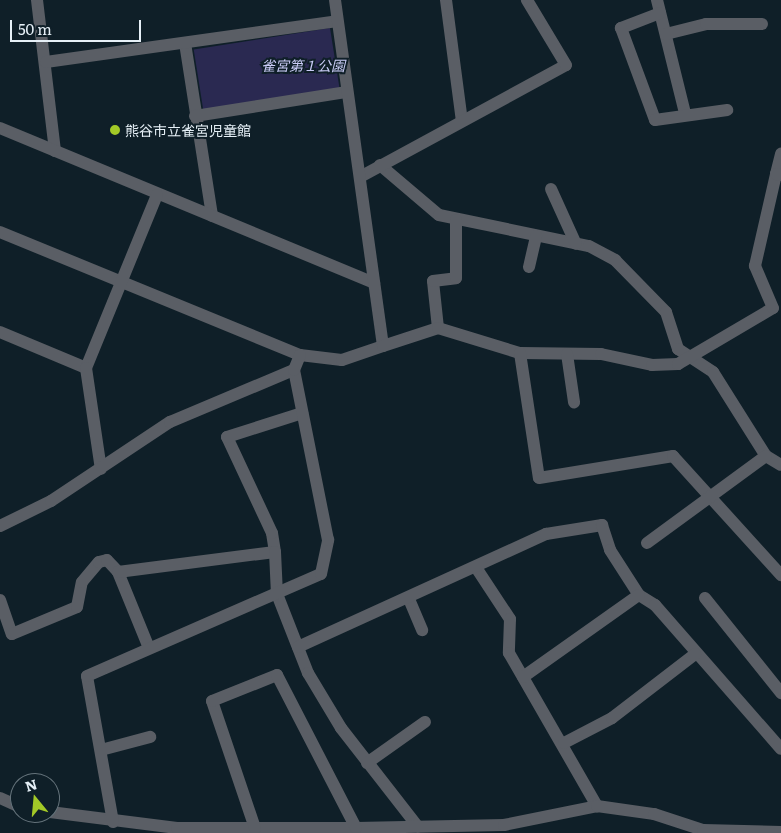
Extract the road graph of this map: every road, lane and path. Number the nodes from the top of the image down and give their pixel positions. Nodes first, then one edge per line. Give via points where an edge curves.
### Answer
1 (37, 0) edge
2 (335, 0) edge
3 (446, 0) edge
4 (527, 0) edge
5 (657, 0) edge
6 (660, 13) junction
7 (337, 21) junction
8 (762, 24) dead end
9 (666, 34) junction
10 (185, 43) junction
11 (46, 62) junction
12 (347, 92) junction
13 (727, 110) dead end
14 (686, 113) junction
15 (196, 116) junction
16 (462, 121) junction
17 (0, 128) edge
18 (55, 151) junction
19 (781, 154) edge
20 (380, 165) junction
21 (778, 174) edge
22 (360, 177) junction
23 (551, 190) dead end
24 (157, 195) junction
25 (212, 216) junction
26 (456, 220) junction
27 (0, 232) edge
28 (536, 236) junction
29 (576, 244) junction
30 (529, 268) dead end
31 (122, 283) junction
32 (374, 283) junction
33 (438, 328) junction
34 (0, 332) edge
35 (383, 346) junction
36 (520, 353) junction
37 (567, 354) junction
38 (300, 355) junction
39 (690, 358) junction
40 (86, 368) junction
41 (294, 370) junction
42 (574, 402) dead end
43 (302, 413) junction
44 (766, 456) junction
45 (781, 464) edge
46 (101, 469) junction
47 (710, 499) junction
48 (0, 526) edge
49 (647, 543) dead end
50 (274, 552) junction
51 (477, 569) junction
52 (118, 572) junction
53 (781, 575) edge
54 (277, 594) junction
55 (639, 595) junction
56 (705, 598) dead end
57 (409, 599) junction
58 (0, 600) edge
59 (422, 630) dead end
60 (298, 647) junction
61 (149, 648) junction
62 (695, 654) junction
63 (523, 676) junction
64 (781, 693) edge
65 (426, 722) dead end
66 (150, 737) dead end
67 (564, 743) junction
68 (781, 749) edge
69 (100, 750) junction
70 (368, 763) junction
71 (597, 806) junction
72 (60, 814) edge
73 (113, 822) junction
74 (255, 828) junction
75 (356, 828) junction
76 (411, 829) edge
77 (479, 829) edge
78 (342, 830) edge
79 (781, 832) edge

1 - 11 street
2 - 7 street
3 - 16 street
4 - 16 street via 566,65
5 - 6 street
6 - 9 street
6 - 14 street via 621,28 655,120
7 - 10 street
7 - 12 street
8 - 9 street via 706,24
9 - 14 street
10 - 11 street
10 - 15 street
11 - 18 street
12 - 15 street
12 - 22 street
13 - 14 street
15 - 25 street
16 - 20 street
17 - 18 street
18 - 24 street
19 - 21 street
20 - 22 street
20 - 26 street via 439,215
21 - 39 street via 755,266 773,308
22 - 32 street
23 - 29 street
24 - 25 street
24 - 31 street
25 - 32 street
26 - 28 street
26 - 33 street via 456,278 433,281
27 - 31 street
28 - 29 street
28 - 30 street
29 - 39 street via 615,260 666,312 678,349
31 - 38 street
31 - 40 street
32 - 35 street
33 - 35 street
33 - 36 street
34 - 40 street
35 - 38 street via 342,360
36 - 37 street
36 - 47 street via 539,478 673,456
37 - 39 street via 601,354 652,365 678,364
37 - 42 street
38 - 41 street
39 - 44 street via 713,372 728,388
40 - 46 street
41 - 43 street
41 - 46 street via 170,422
43 - 50 street via 227,437 272,533
43 - 54 street via 328,540 322,574
44 - 45 street
44 - 47 street
46 - 48 street
47 - 49 street
47 - 53 street
50 - 52 street
50 - 54 street
51 - 55 street via 546,534 602,525 610,550
51 - 57 street
51 - 63 street via 510,619 509,653
52 - 58 street via 107,560 99,562 82,582 77,607 12,634
52 - 61 street
54 - 60 street
54 - 61 street
55 - 62 street via 655,605
55 - 63 street
56 - 64 street
57 - 59 street
57 - 60 street
60 - 70 street via 308,673
61 - 69 street via 87,676
62 - 67 street via 612,718
62 - 68 street
63 - 67 street
65 - 70 street
66 - 69 street
67 - 71 street
69 - 73 street
70 - 76 street
71 - 77 street
71 - 79 street via 654,814 703,830
72 - 73 street
73 - 74 street via 177,828
74 - 75 street via 212,701 277,676
74 - 78 street
75 - 76 street
75 - 78 street
76 - 77 street

